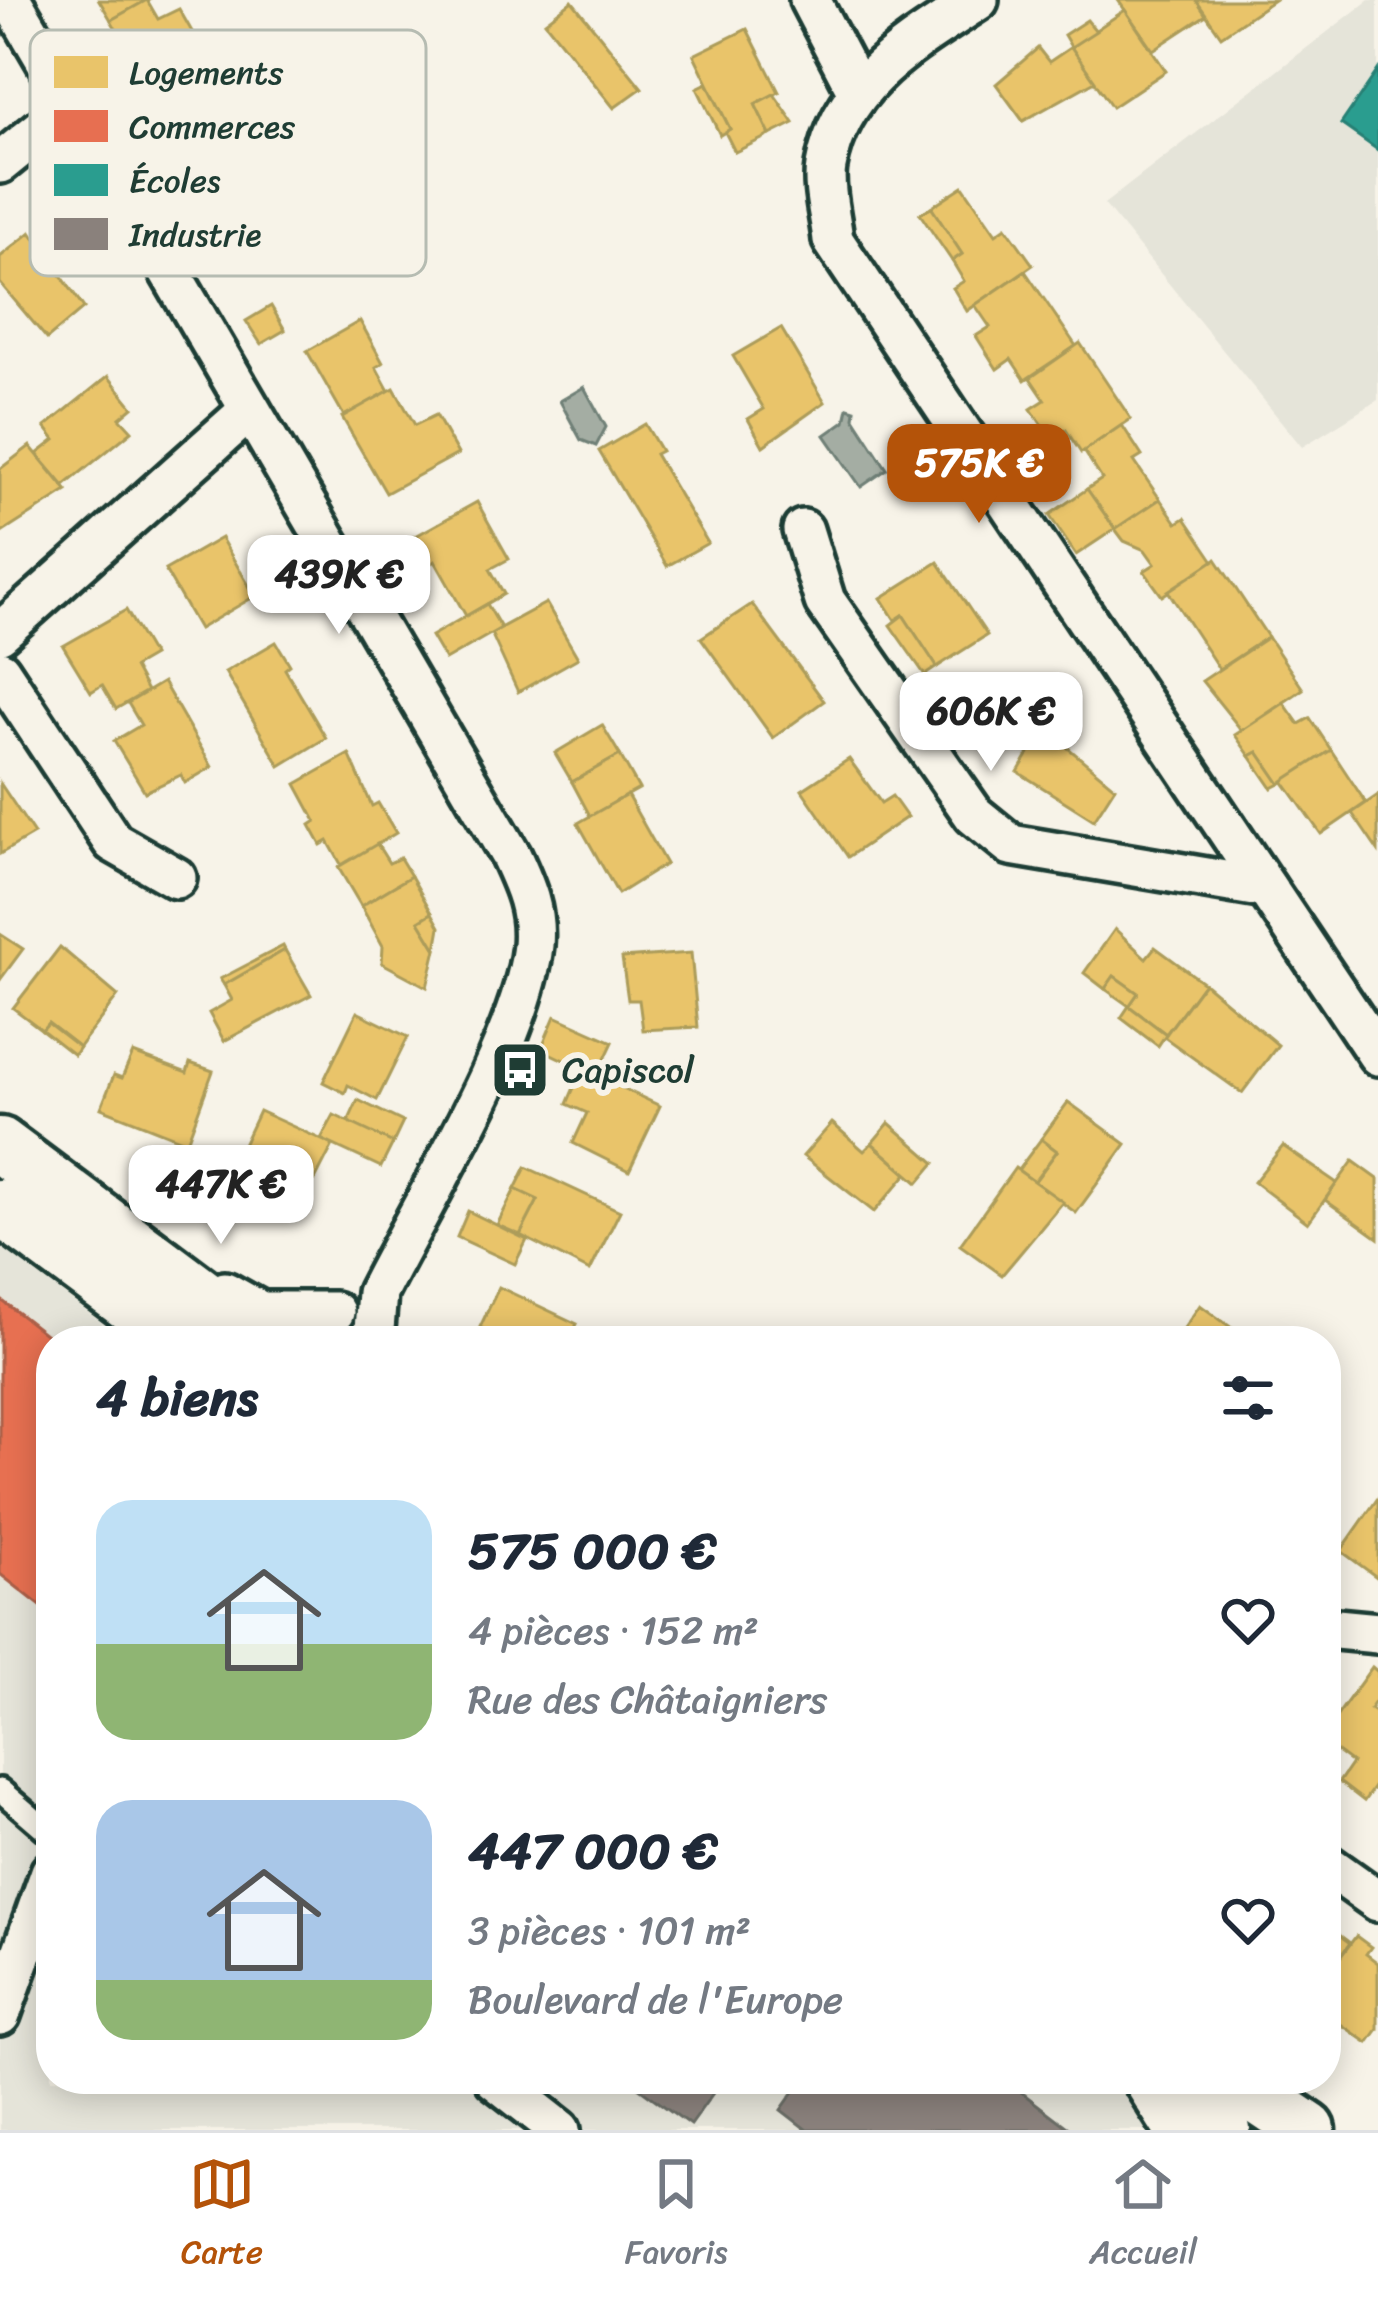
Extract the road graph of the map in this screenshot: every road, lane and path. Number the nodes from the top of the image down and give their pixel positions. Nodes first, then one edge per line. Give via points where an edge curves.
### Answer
1 (11, 0) edge
2 (810, 0) edge
3 (978, 0) edge
4 (30, 31) edge
5 (857, 90) junction
6 (30, 139) edge
7 (0, 163) edge
8 (173, 276) edge
9 (250, 410) junction
10 (803, 530) dead end
11 (0, 633) edge
12 (0, 671) edge
13 (176, 878) dead end
14 (1266, 888) junction
15 (1378, 1055) edge
16 (0, 1145) edge
17 (11, 1216) edge
18 (98, 1220) junction
19 (376, 1293) junction
20 (159, 1326) edge
21 (206, 1326) edge
22 (242, 1326) edge
23 (328, 1326) edge
24 (373, 1326) edge
25 (1341, 1629) edge
26 (1378, 1633) edge
27 (0, 1790) edge
28 (36, 1821) edge
29 (1341, 1875) edge
30 (36, 1901) edge
31 (1378, 1901) edge
32 (10, 1951) edge
33 (0, 2015) edge
34 (514, 2094) edge
35 (1151, 2094) edge
36 (1175, 2094) edge
37 (1255, 2094) edge
38 (560, 2130) edge
39 (1174, 2130) edge
40 (1224, 2130) edge
41 (1282, 2130) edge
42 (1309, 2130) edge

1 - 4 street
2 - 5 street
3 - 5 street
5 - 14 street via 826,167 833,241
6 - 7 street
8 - 9 street
9 - 11 street
9 - 19 street via 532,902 520,1006
10 - 14 street via 825,601 974,815 1011,845
12 - 13 street via 113,842
14 - 15 street
16 - 18 main road
17 - 20 main road
17 - 21 street via 153,1287
18 - 22 main road
18 - 23 street via 261,1312
19 - 23 street
19 - 24 street
25 - 26 street
27 - 28 lane
29 - 31 street
30 - 32 street
32 - 33 street
34 - 38 street
35 - 39 street
36 - 40 main road
37 - 42 main road
40 - 41 street via 1239,2120

